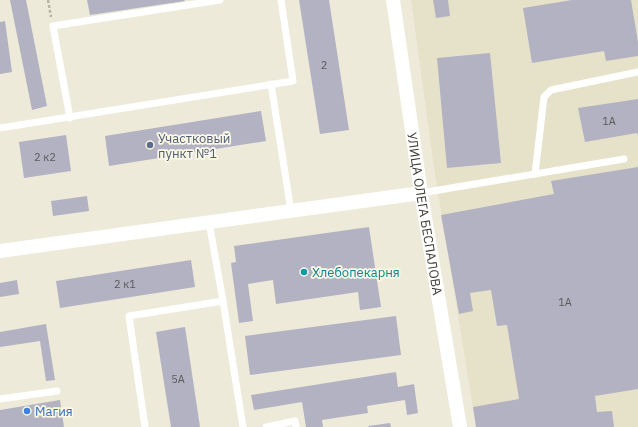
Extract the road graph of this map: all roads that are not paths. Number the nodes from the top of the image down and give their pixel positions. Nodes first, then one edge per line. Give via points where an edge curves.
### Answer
1 (220, 0) edge
2 (281, 0) edge
3 (393, 0) edge
4 (638, 72) edge
5 (271, 84) junction
6 (70, 118) junction
7 (0, 128) edge
8 (624, 158) dead end
9 (535, 174) junction
10 (422, 193) junction
11 (290, 211) junction
12 (209, 222) junction
13 (0, 252) edge
14 (223, 301) junction
15 (57, 390) dead end
16 (0, 399) edge
17 (145, 427) edge
18 (243, 427) edge
19 (266, 427) edge
20 (296, 427) edge
21 (460, 427) edge

1 - 6 lane via 53,26
2 - 5 lane via 293,81
3 - 10 street, УЛИЦА ОЛЕГА БЕСПАЛОВА
4 - 9 lane via 550,90 544,97
5 - 6 lane
5 - 11 lane
6 - 7 lane
8 - 9 lane
9 - 10 lane
10 - 11 street
10 - 21 street, УЛИЦА ОЛЕГА БЕСПАЛОВА
11 - 12 street
12 - 13 street
12 - 14 lane
14 - 17 lane via 129,316
14 - 18 lane
15 - 16 lane
19 - 20 lane via 295,421

